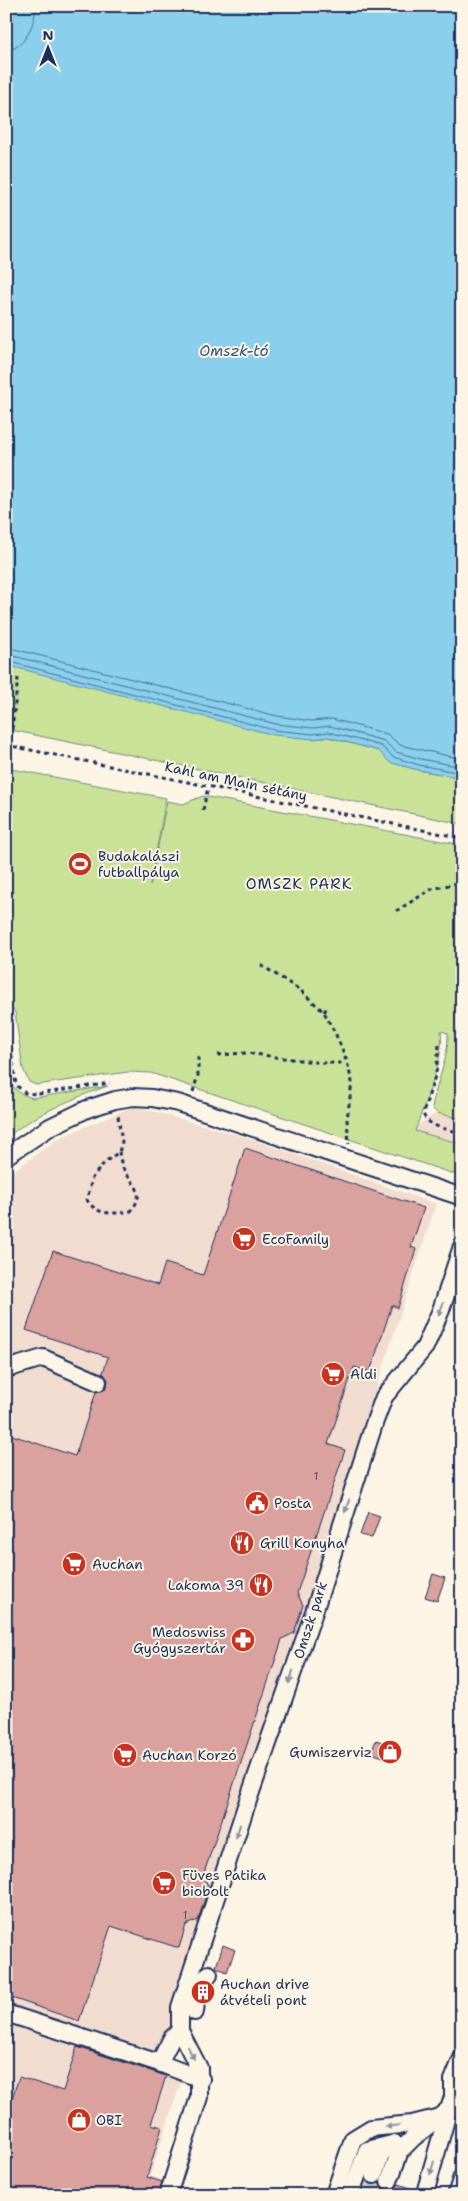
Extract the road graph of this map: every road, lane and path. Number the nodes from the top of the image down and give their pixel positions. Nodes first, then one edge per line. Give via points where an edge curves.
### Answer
1 (18, 678) dead end
2 (8, 745) edge
3 (208, 787) junction
4 (203, 810) dead end
5 (462, 838) edge
6 (462, 882) edge
7 (396, 911) dead end
8 (261, 965) dead end
9 (328, 1006) dead end
10 (324, 1012) junction
11 (6, 1020) edge
12 (8, 1026) dead end
13 (10, 1039) dead end
14 (439, 1045) dead end
15 (218, 1054) dead end
16 (198, 1056) dead end
17 (346, 1058) junction
18 (114, 1083) dead end
19 (115, 1100) junction
20 (189, 1107) junction
21 (462, 1133) edge
22 (118, 1152) junction
23 (6, 1156) edge
24 (347, 1159) junction
25 (462, 1197) edge
26 (462, 1246) edge
27 (6, 1369) edge
28 (98, 1382) dead end
29 (209, 1974) dead end
30 (188, 2009) junction
31 (6, 2013) edge
32 (180, 2031) junction
33 (462, 2058) edge
34 (159, 2063) junction
35 (200, 2079) junction
36 (451, 2106) edge
37 (413, 2138) junction
38 (392, 2144) junction
39 (462, 2177) edge
40 (425, 2193) dead end
41 (168, 2195) edge
42 (334, 2195) edge
43 (350, 2195) edge
44 (456, 2195) edge

1 - 2 path
2 - 3 path, Kahl am Main sétány
3 - 4 path
3 - 5 path, Kahl am Main sétány
6 - 7 path via 432,889
8 - 10 path via 300,990
9 - 10 path
10 - 17 path
11 - 12 path
13 - 18 path via 16,1085 25,1093
14 - 21 path via 436,1074 424,1118 431,1124
15 - 17 path via 246,1053 322,1064 340,1063
16 - 20 path via 198,1075
17 - 24 path via 352,1082 347,1120 350,1148
19 - 20 lane via 152,1098
19 - 22 path via 122,1142
19 - 23 lane via 50,1127
20 - 24 lane
22 - 22 path via 92,1178 87,1200 92,1208 112,1215 131,1211 138,1201 138,1190 123,1169
24 - 25 lane
26 -> 30 lane, Omszk park via 425,1347 381,1405
27 - 28 lane via 43,1358
29 - 30 lane via 202,2004
30 - 32 lane
31 - 34 lane
32 - 34 lane via 172,2038
32 -> 35 lane via 199,2068
33 - 36 lane via 453,2080
34 - 35 lane
35 - 41 lane via 199,2097
36 - 37 lane
36 -> 40 lane
36 -> 42 lane via 412,2124 371,2128 353,2139
37 - 38 lane
37 - 38 lane via 382,2178 381,2154
38 - 43 lane via 367,2150
39 - 44 lane

